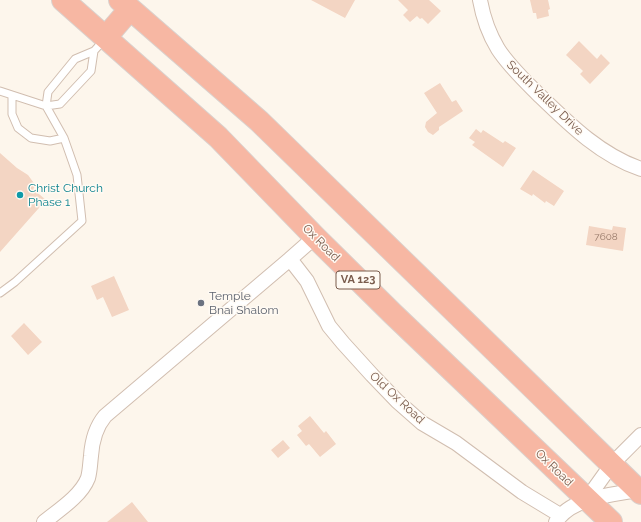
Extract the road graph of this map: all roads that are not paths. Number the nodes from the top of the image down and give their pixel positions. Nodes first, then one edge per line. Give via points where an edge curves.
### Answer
1 (62, 0) edge
2 (480, 0) edge
3 (125, 4) edge
4 (100, 44) junction
5 (0, 91) edge
6 (12, 95) junction
7 (46, 106) junction
8 (64, 138) junction
9 (641, 169) edge
10 (315, 237) junction
11 (290, 259) junction
12 (0, 293) edge
13 (641, 435) edge
14 (612, 464) junction
15 (640, 490) edge
16 (587, 499) junction
17 (558, 518) edge
18 (44, 522) edge
19 (611, 522) edge

1 - 4 highway, Ox Road / VA 123
2 - 9 street, South Valley Drive via 491,36 514,70 574,129 600,149
3 - 4 highway
3 - 14 highway via 259,121
4 - 7 lane via 75,59 48,92
4 - 7 lane via 91,71 60,104
4 - 10 highway, Ox Road / VA 123 via 218,137
5 - 6 lane
6 - 7 lane
6 - 8 lane via 12,114 18,128 31,138 50,141
7 - 8 lane
8 - 12 lane via 77,175 82,221
10 - 11 street
10 - 16 highway, Ox Road / VA 123
11 - 17 street, Old Ox Road via 306,281 329,326 397,401 422,422 456,443
11 - 18 street via 105,416 94,433 90,471 85,483 76,496
13 - 14 street
14 - 15 highway
14 - 16 street
15 - 16 street
16 - 17 street
16 - 19 highway, Ox Road / VA 123

